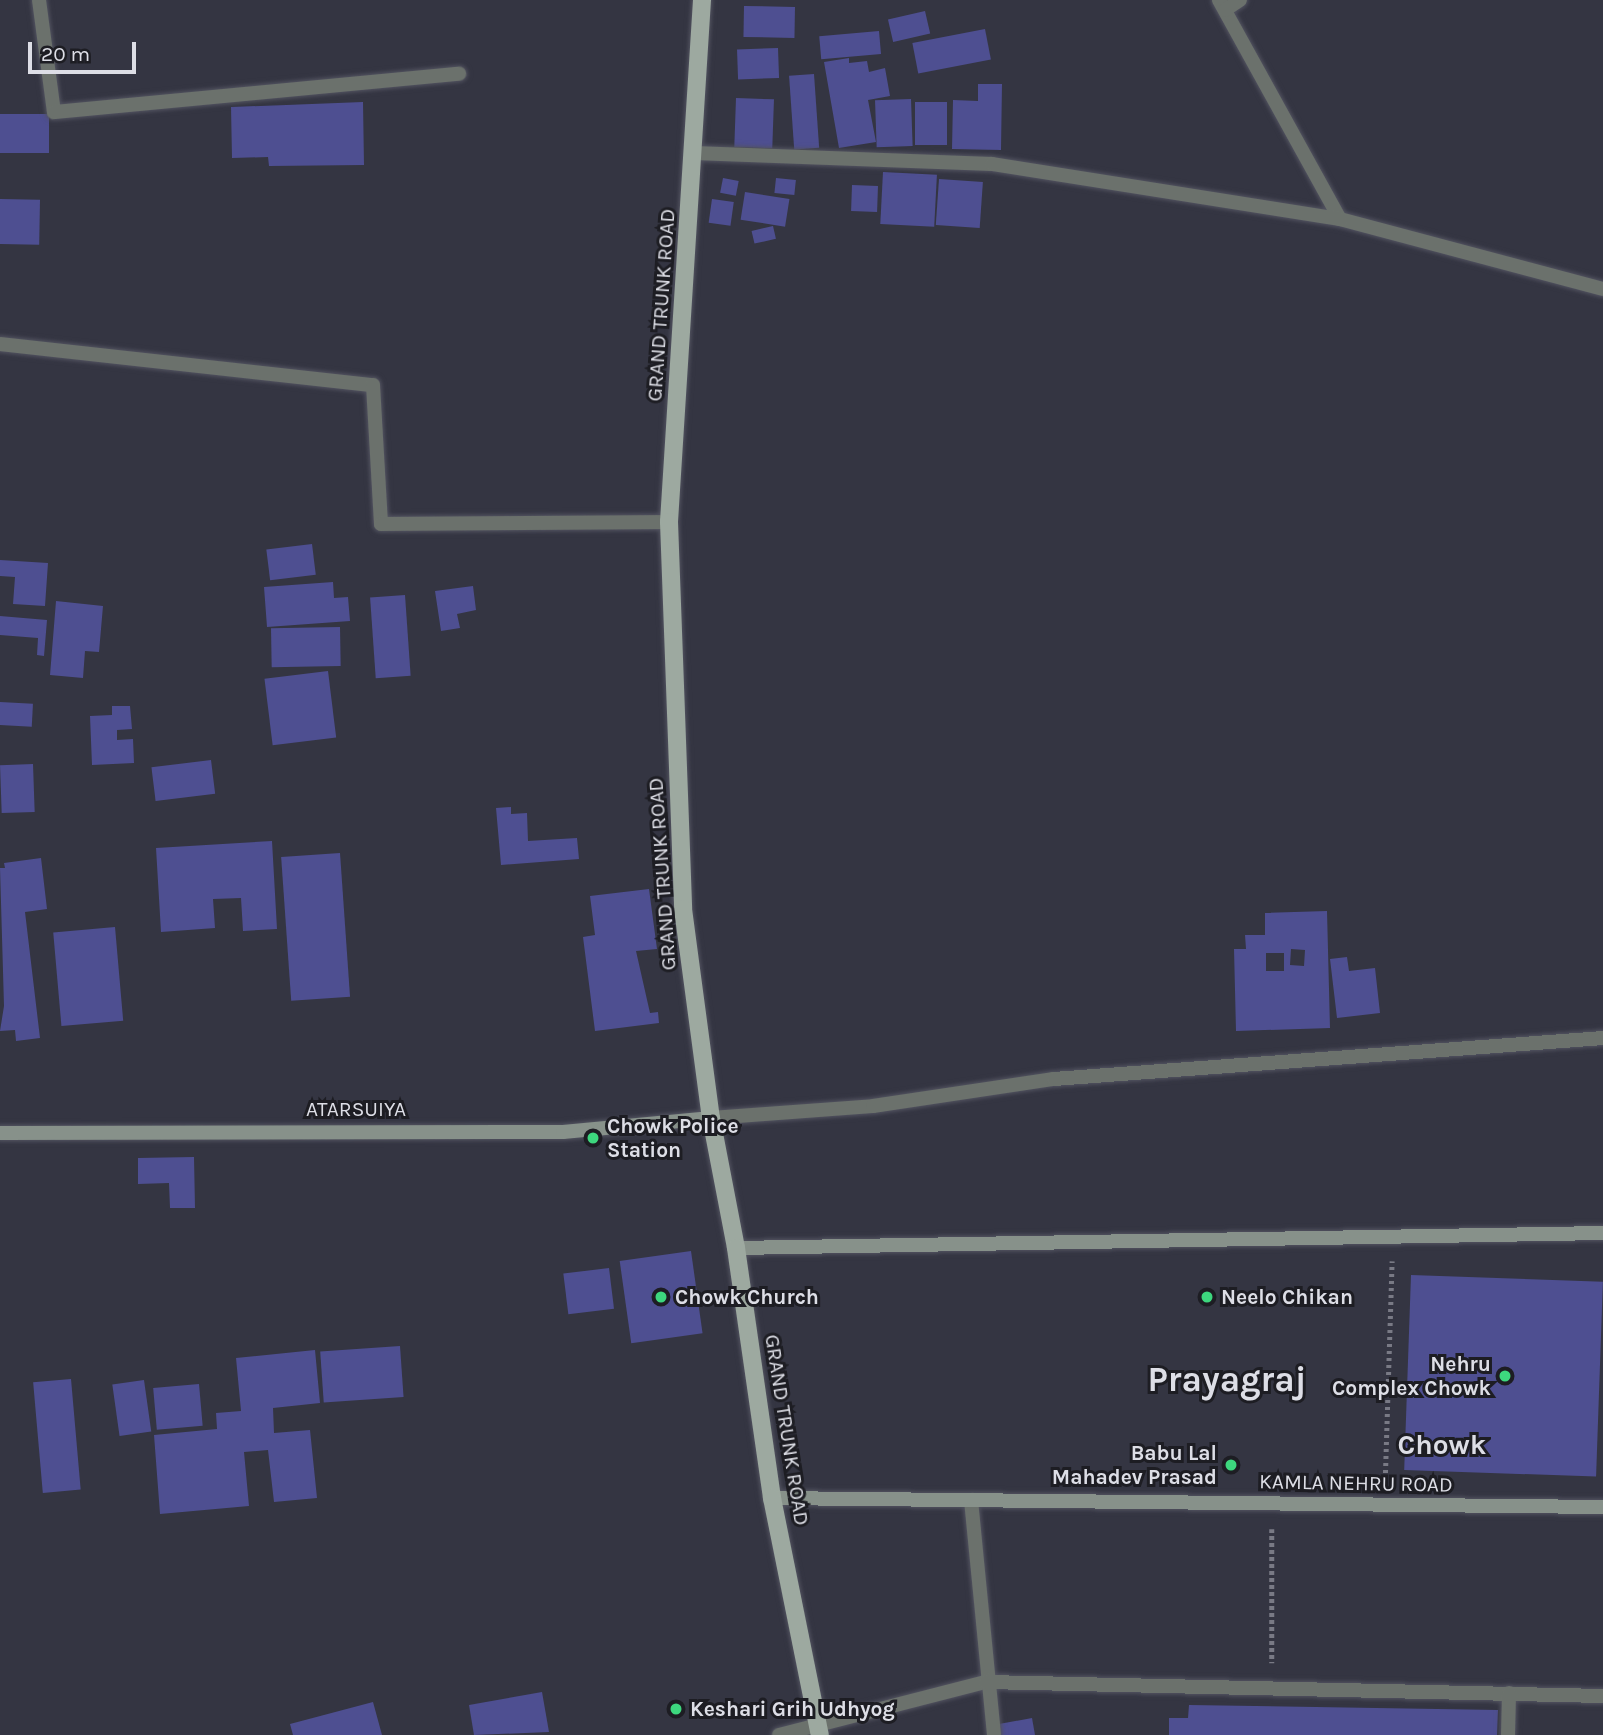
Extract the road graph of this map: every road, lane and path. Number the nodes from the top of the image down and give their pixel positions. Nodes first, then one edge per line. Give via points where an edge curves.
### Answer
1 (39, 0) edge
2 (702, 0) edge
3 (1240, 0) edge
4 (1222, 5) edge
5 (459, 74) dead end
6 (694, 153) junction
7 (1340, 219) junction
8 (1603, 289) edge
9 (0, 344) edge
10 (669, 522) junction
11 (1603, 1038) edge
12 (711, 1118) junction
13 (0, 1133) edge
14 (1603, 1233) edge
15 (1392, 1236) junction
16 (736, 1248) junction
17 (772, 1498) junction
18 (971, 1500) junction
19 (1272, 1503) junction
20 (1385, 1504) junction
21 (1603, 1507) edge
22 (986, 1682) junction
23 (1272, 1686) junction
24 (1509, 1693) junction
25 (1603, 1696) edge
26 (819, 1731) edge
27 (779, 1735) edge
28 (994, 1735) edge
29 (1508, 1735) edge

1 - 5 street via 54,111
2 - 6 main road, GRAND TRUNK ROAD
3 - 4 street
4 - 7 street
6 - 7 street via 992,164
6 - 10 main road, GRAND TRUNK ROAD
7 - 8 street
9 - 10 street via 373,386 381,524
10 - 12 main road, GRAND TRUNK ROAD via 683,909
11 - 12 street via 1054,1079 873,1106
12 - 13 main road, ATARSUIYA via 562,1132
12 - 16 main road, GRAND TRUNK ROAD
14 - 15 main road
15 - 16 main road
15 - 20 path
16 - 17 main road, GRAND TRUNK ROAD
17 - 18 main road, KAMLA NEHRU ROAD
17 - 26 main road, GRAND TRUNK ROAD
18 - 19 main road, KAMLA NEHRU ROAD
18 - 22 street
19 - 20 main road, KAMLA NEHRU ROAD
19 - 23 path
20 - 21 main road, KAMLA NEHRU ROAD
22 - 23 street
22 - 26 street
22 - 28 street
23 - 24 street
24 - 25 street
24 - 29 street
26 - 27 street

